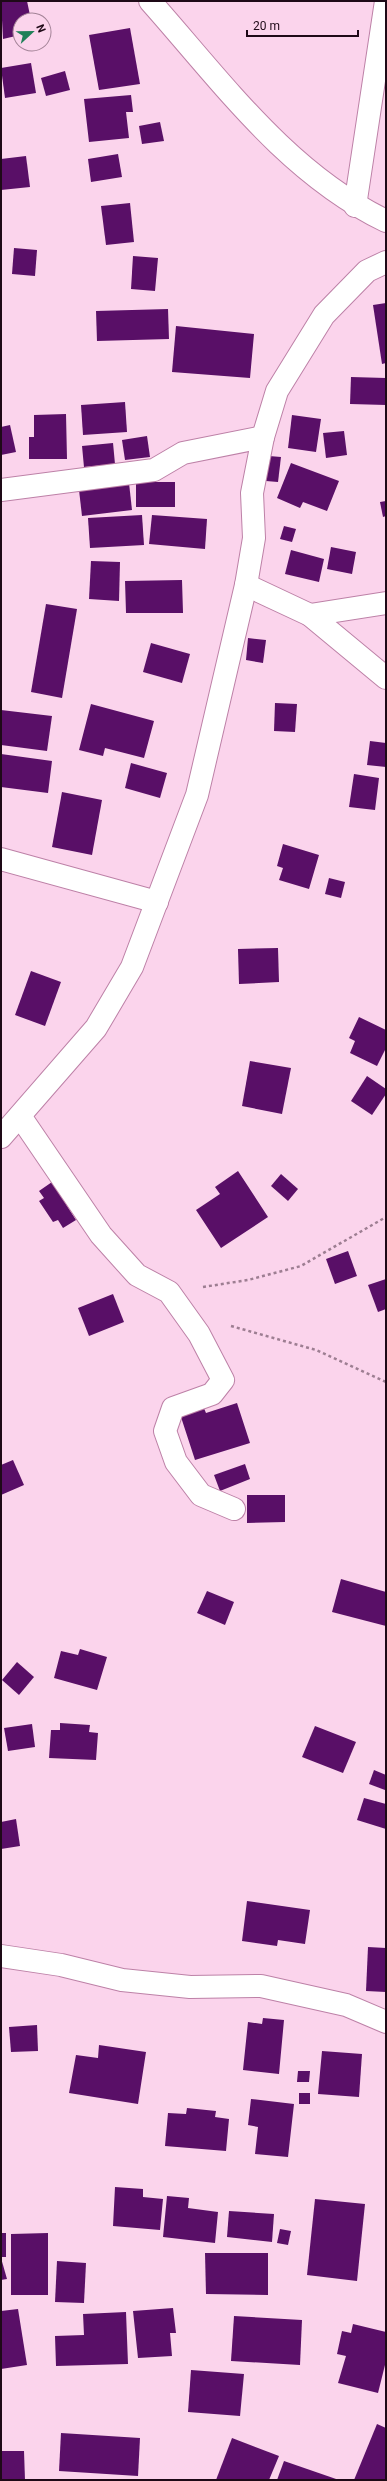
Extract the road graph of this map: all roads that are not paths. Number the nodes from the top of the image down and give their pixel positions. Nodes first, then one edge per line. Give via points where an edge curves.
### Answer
1 (150, 1) edge
2 (386, 1) edge
3 (355, 206) junction
4 (386, 221) edge
5 (386, 262) edge
6 (263, 437) junction
7 (1, 490) edge
8 (246, 585) junction
9 (386, 603) edge
10 (310, 614) junction
11 (386, 678) edge
12 (1, 859) edge
13 (157, 902) junction
14 (20, 1116) junction
15 (1, 1137) edge
16 (234, 1509) dead end
17 (1, 1956) edge
18 (386, 2022) edge

1 - 3 street via 225,88 292,159
2 - 3 street
3 - 4 street
5 - 6 street via 367,272 324,315 277,391
6 - 7 street via 183,453 154,470
6 - 8 street via 252,493 254,538
8 - 10 street
8 - 13 street via 197,795
9 - 10 street
10 - 11 street
12 - 13 street
13 - 14 street via 132,967 96,1028
14 - 15 street
14 - 16 street via 101,1235 137,1275 169,1292 199,1334 222,1380 212,1394 173,1408 165,1431 176,1462 201,1495
17 - 18 street via 61,1965 122,1980 190,1987 261,1986 346,2005

